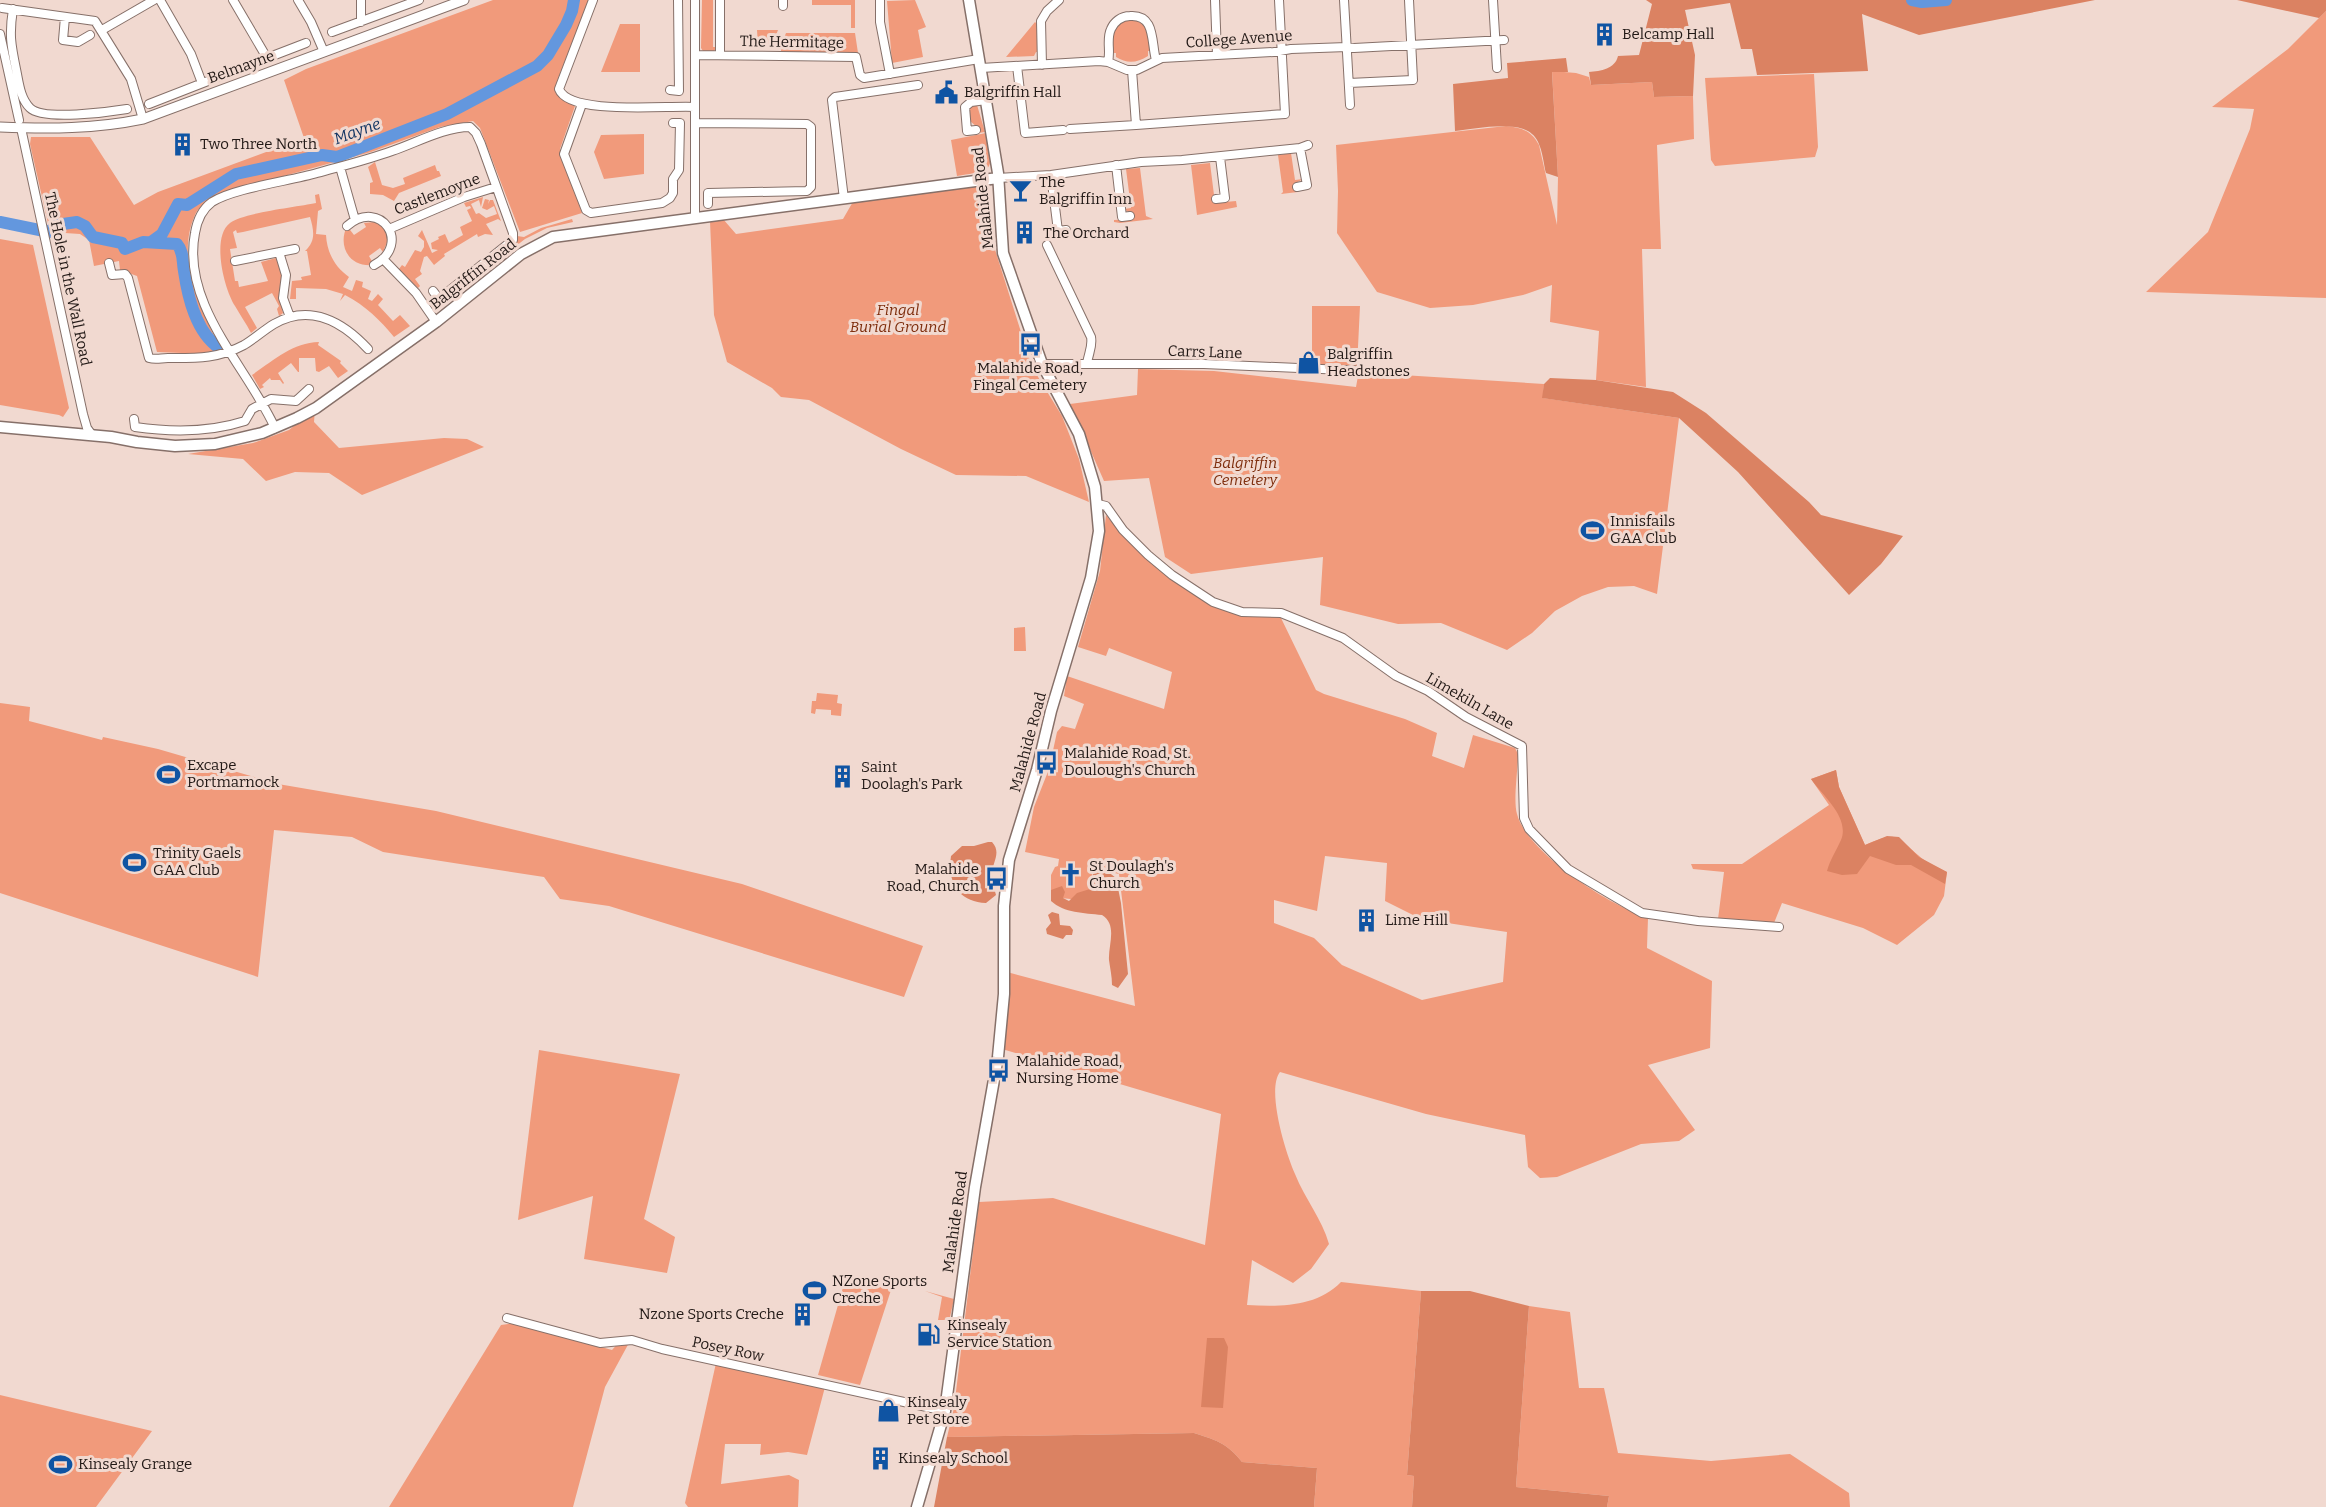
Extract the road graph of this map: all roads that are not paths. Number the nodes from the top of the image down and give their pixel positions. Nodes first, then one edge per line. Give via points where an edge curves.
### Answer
1 (154, 0) edge
2 (160, 0) edge
3 (233, 0) edge
4 (298, 0) edge
5 (361, 0) edge
6 (419, 0) edge
7 (464, 0) edge
8 (593, 0) edge
9 (678, 0) edge
10 (695, 0) edge
11 (720, 0) edge
12 (880, 0) edge
13 (969, 0) edge
14 (1059, 0) edge
15 (1215, 0) edge
16 (1279, 0) edge
17 (1344, 0) edge
18 (1409, 0) edge
19 (1493, 0) edge
20 (2, 8) dead end
21 (13, 9) junction
22 (65, 17) junction
23 (361, 22) junction
24 (103, 32) junction
25 (332, 32) dead end
26 (0, 34) edge
27 (90, 35) dead end
28 (1499, 40) junction
29 (306, 43) dead end
30 (1412, 45) junction
31 (1347, 46) junction
32 (1282, 51) junction
33 (324, 52) junction
34 (695, 55) junction
35 (720, 55) junction
36 (1217, 55) junction
37 (267, 58) junction
38 (1156, 60) junction
39 (1108, 62) junction
40 (980, 64) junction
41 (1042, 64) junction
42 (1017, 66) junction
43 (1497, 68) dead end
44 (1132, 70) junction
45 (890, 74) junction
46 (1349, 82) junction
47 (202, 83) junction
48 (918, 85) dead end
49 (670, 90) dead end
50 (986, 100) junction
51 (149, 104) dead end
52 (582, 104) junction
53 (1350, 105) dead end
54 (695, 107) junction
55 (127, 109) dead end
56 (24, 117) junction
57 (143, 119) junction
58 (673, 123) dead end
59 (695, 123) junction
60 (1136, 124) junction
61 (0, 127) edge
62 (976, 130) dead end
63 (1220, 157) junction
64 (1116, 165) junction
65 (340, 167) junction
66 (1052, 175) junction
67 (998, 178) junction
68 (496, 187) junction
69 (1298, 187) dead end
70 (844, 199) junction
71 (1216, 199) dead end
72 (708, 204) dead end
73 (1130, 216) dead end
74 (695, 217) junction
75 (355, 220) junction
76 (347, 226) dead end
77 (389, 229) junction
78 (1066, 230) dead end
79 (1047, 245) dead end
80 (295, 249) dead end
81 (279, 252) junction
82 (384, 260) junction
83 (235, 261) dead end
84 (110, 263) dead end
85 (374, 265) dead end
86 (433, 291) dead end
87 (290, 317) junction
88 (436, 322) junction
89 (368, 349) dead end
90 (230, 351) junction
91 (1042, 364) junction
92 (1087, 364) junction
93 (1367, 371) dead end
94 (309, 389) dead end
95 (261, 404) junction
96 (134, 419) dead end
97 (0, 427) edge
98 (275, 428) junction
99 (40, 432) junction
100 (92, 435) junction
101 (137, 442) junction
102 (1098, 504) junction
103 (1779, 927) dead end
104 (507, 1318) dead end
105 (945, 1411) junction
106 (917, 1507) edge

1 - 24 street
2 - 47 street via 191,54
3 - 37 street
4 - 33 street
5 - 23 street
6 - 23 street
7 - 33 street, Belmayne
8 - 52 street via 559,89 565,98
9 - 49 street via 679,90
10 - 34 street
11 - 35 street
12 - 45 street
13 - 40 main road, Malahide Road
14 - 41 street via 1041,21
15 - 36 street
16 - 32 street
17 - 31 street
18 - 30 street
19 - 28 street
20 - 21 street
21 - 22 street
21 - 56 street via 9,36
22 - 24 street via 95,21
22 - 27 street via 63,40 78,42
23 - 25 street
24 - 57 street via 131,79
26 - 56 street
28 - 30 street, College Avenue
28 - 43 street
29 - 37 street
30 - 31 street, College Avenue
30 - 46 street via 1413,80
31 - 32 street, College Avenue
31 - 46 street
32 - 36 street, College Avenue
32 - 60 street via 1285,114
33 - 57 street, Belmayne
34 - 35 street, The Hermitage
34 - 54 street
35 - 45 street, The Hermitage via 856,57 864,78
36 - 38 street, College Avenue
37 - 47 street
38 - 39 street via 1149,25 1130,16 1112,26
38 - 44 street, College Avenue
39 - 41 street
39 - 44 street
40 - 42 street
40 - 45 street, The Hermitage
40 - 50 main road, Malahide Road
41 - 42 street
42 - 60 street via 1025,133
44 - 60 street
46 - 53 street
47 - 51 street
48 - 70 street via 832,100
50 - 62 street via 965,107 967,131
50 - 67 main road, Malahide Road
52 - 54 street
52 - 58 street via 564,154 586,210 591,213 662,203 670,198 673,179 680,168 680,123
54 - 59 street
55 - 56 street
56 - 57 street, Belmayne via 89,128
56 - 61 street, Belmayne
56 - 100 street, The Hole in the Wall Road via 83,414
59 - 72 street via 807,124 811,128 811,188 807,191 708,193
59 - 74 street
63 - 64 street
63 - 69 street via 1304,147 1307,185
63 - 71 street via 1225,198
64 - 66 street
64 - 73 street via 1122,217
65 - 68 street, Castlemoyne via 470,127 476,133
65 - 75 street
65 - 90 street, Castlemoyne via 227,195 203,211 194,237 196,279 209,314
66 - 67 street
66 - 78 street via 1058,231
67 - 70 main road, Balgriffin Road
67 - 91 main road, Malahide Road via 1003,253
68 - 77 street, Castlemoyne
68 - 86 street, Castlemoyne via 513,240 439,299
70 - 74 main road, Balgriffin Road
74 - 88 main road, Balgriffin Road via 554,237 521,254
75 - 76 street
75 - 77 street, Castlemoyne via 374,217
77 - 82 street, Castlemoyne via 391,249
79 - 92 street via 1091,337
80 - 81 street
81 - 83 street
81 - 87 street via 286,275 283,298
82 - 85 street
82 - 88 street via 416,293
84 - 90 street via 112,275 128,278 149,358 211,358
87 - 89 street via 327,318 353,333
87 - 90 street
88 - 98 main road, Balgriffin Road via 316,408
90 - 95 street, Castlemoyne
91 - 92 street, Carrs Lane
91 - 102 main road, Malahide Road via 1079,434
92 - 93 street, Carrs Lane
94 - 95 street via 296,402 271,399
95 - 96 street via 252,409 245,421 214,428 147,429 135,427
95 - 98 street, Castlemoyne
97 - 99 main road
98 - 101 main road, Balgriffin Road via 215,444
99 - 100 main road, Balgriffin Road
99 - 101 main road, Balgriffin Road via 80,441
100 - 101 main road, Balgriffin Road
102 - 103 street, Limekiln Lane via 1106,506 1148,555 1213,602 1242,612 1281,613 1343,638 1396,676 1522,746 1524,818 1529,829 1568,869 1642,913
102 - 105 main road, Malahide Road via 1099,531 1091,578 1009,860 998,1057 975,1187
104 - 105 street, Posey Row via 600,1343 632,1340
105 - 106 main road, Malahide Road

